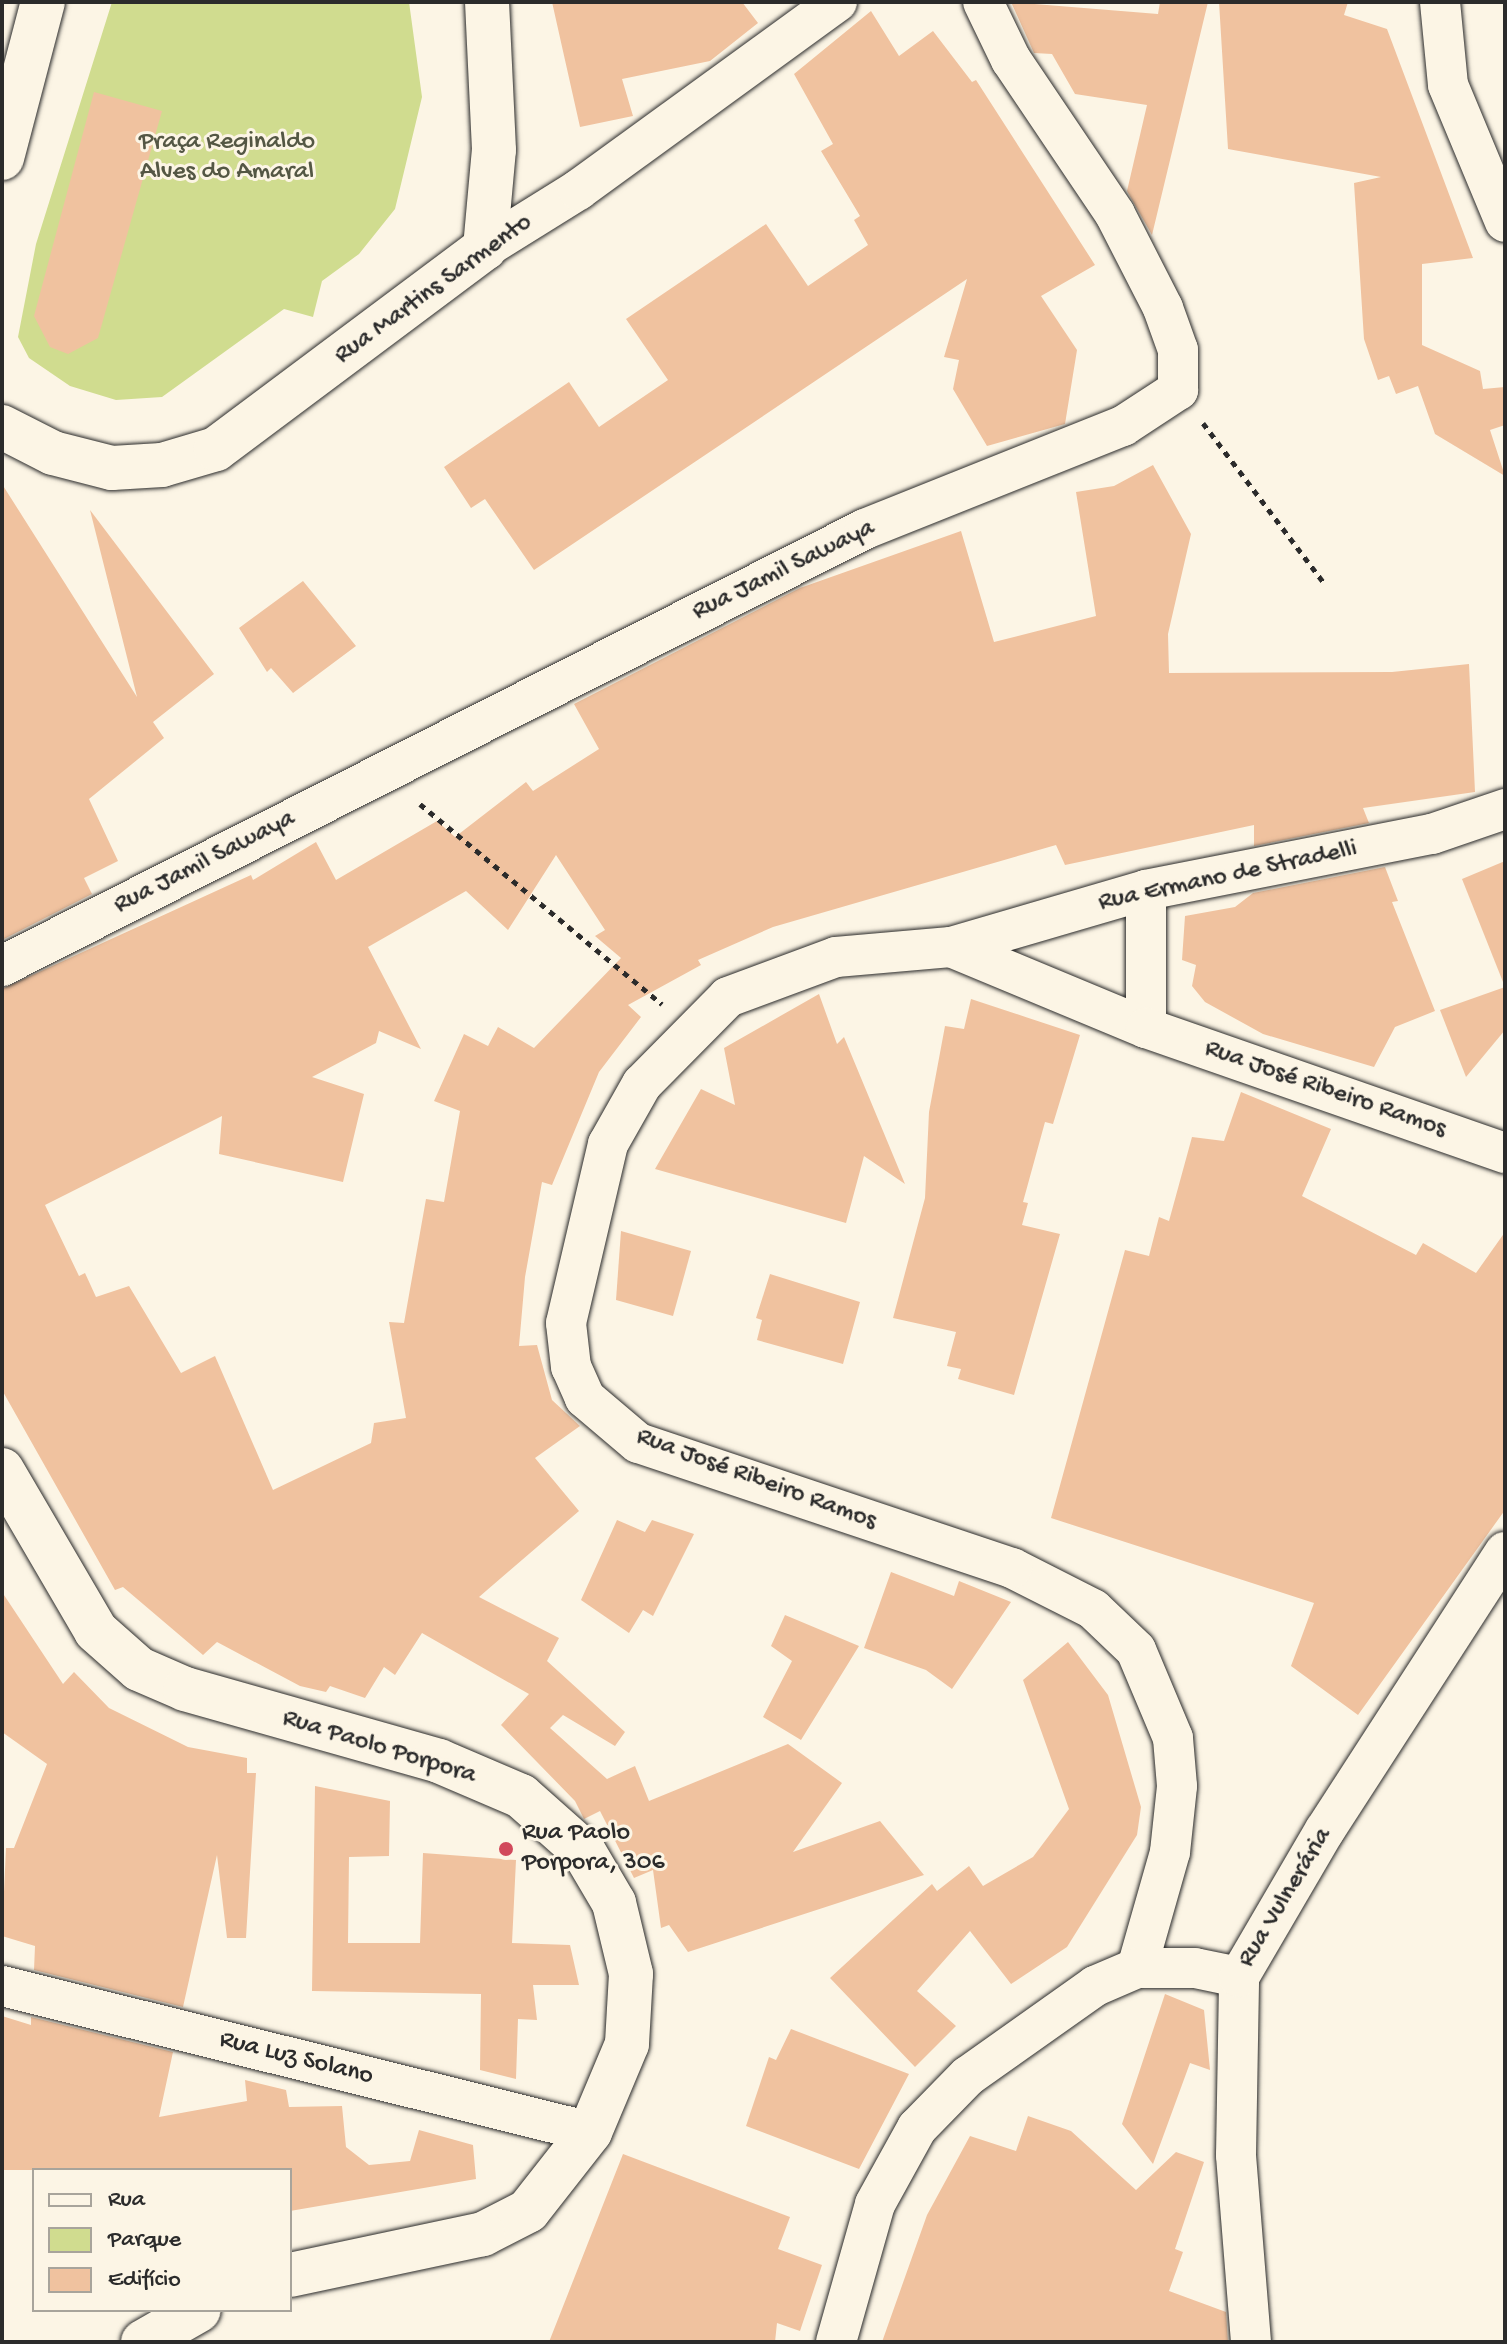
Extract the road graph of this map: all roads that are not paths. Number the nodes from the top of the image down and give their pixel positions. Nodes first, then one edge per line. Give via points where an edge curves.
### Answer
1 (43, 2) edge
2 (487, 2) edge
3 (837, 2) edge
4 (983, 2) edge
5 (1440, 2) edge
6 (2, 158) edge
7 (1505, 222) edge
8 (485, 248) junction
9 (2, 427) edge
10 (1505, 809) edge
11 (1146, 890) junction
12 (951, 947) junction
13 (2, 966) edge
14 (1146, 1028) junction
15 (1505, 1153) edge
16 (2, 1470) edge
17 (1505, 1552) edge
18 (1137, 1968) junction
19 (1239, 1977) junction
20 (2, 1986) edge
21 (590, 2132) junction
22 (292, 2275) edge
23 (196, 2312) edge
24 (143, 2342) edge
25 (836, 2342) edge
26 (1251, 2342) edge

1 - 6 street
2 - 8 street via 494,150
3 - 8 street, Rua Martins Sarmento via 578,190
4 - 13 street, Rua Jamil Sawaya via 1011,60 1115,214 1163,308 1178,350 1178,390 1123,426 865,529
5 - 7 street via 1448,85
8 - 9 street, Rua Martins Sarmento via 216,449 162,465 112,468 53,453
10 - 11 street, Rua Ermano de Stradelli via 1432,834
11 - 12 street, Rua Ermano de Stradelli
11 - 14 street
12 - 14 street, Rua José Ribeiro Ramos
12 - 18 street, Rua José Ribeiro Ramos via 836,957 784,971 728,997 690,1029 642,1084 604,1158 566,1323 571,1367 585,1398 638,1443 1012,1568 1093,1609 1136,1650 1173,1738 1177,1786 1170,1852
14 - 15 street, Rua José Ribeiro Ramos
16 - 21 street, Rua Paolo Porpora via 96,1631 139,1669 199,1693 439,1761 521,1796 584,1852 614,1903 631,1974 627,2044
17 - 19 street, Rua Vulnerária
18 - 19 street via 1195,1968
18 - 25 street via 1095,1986 1032,2026 968,2076 917,2128 875,2204
19 - 26 street, Rua Vulnerária via 1236,2155
20 - 21 street, Rua Luz Solano
21 - 22 street, Rua Paolo Porpora via 528,2211 504,2225
23 - 24 street

